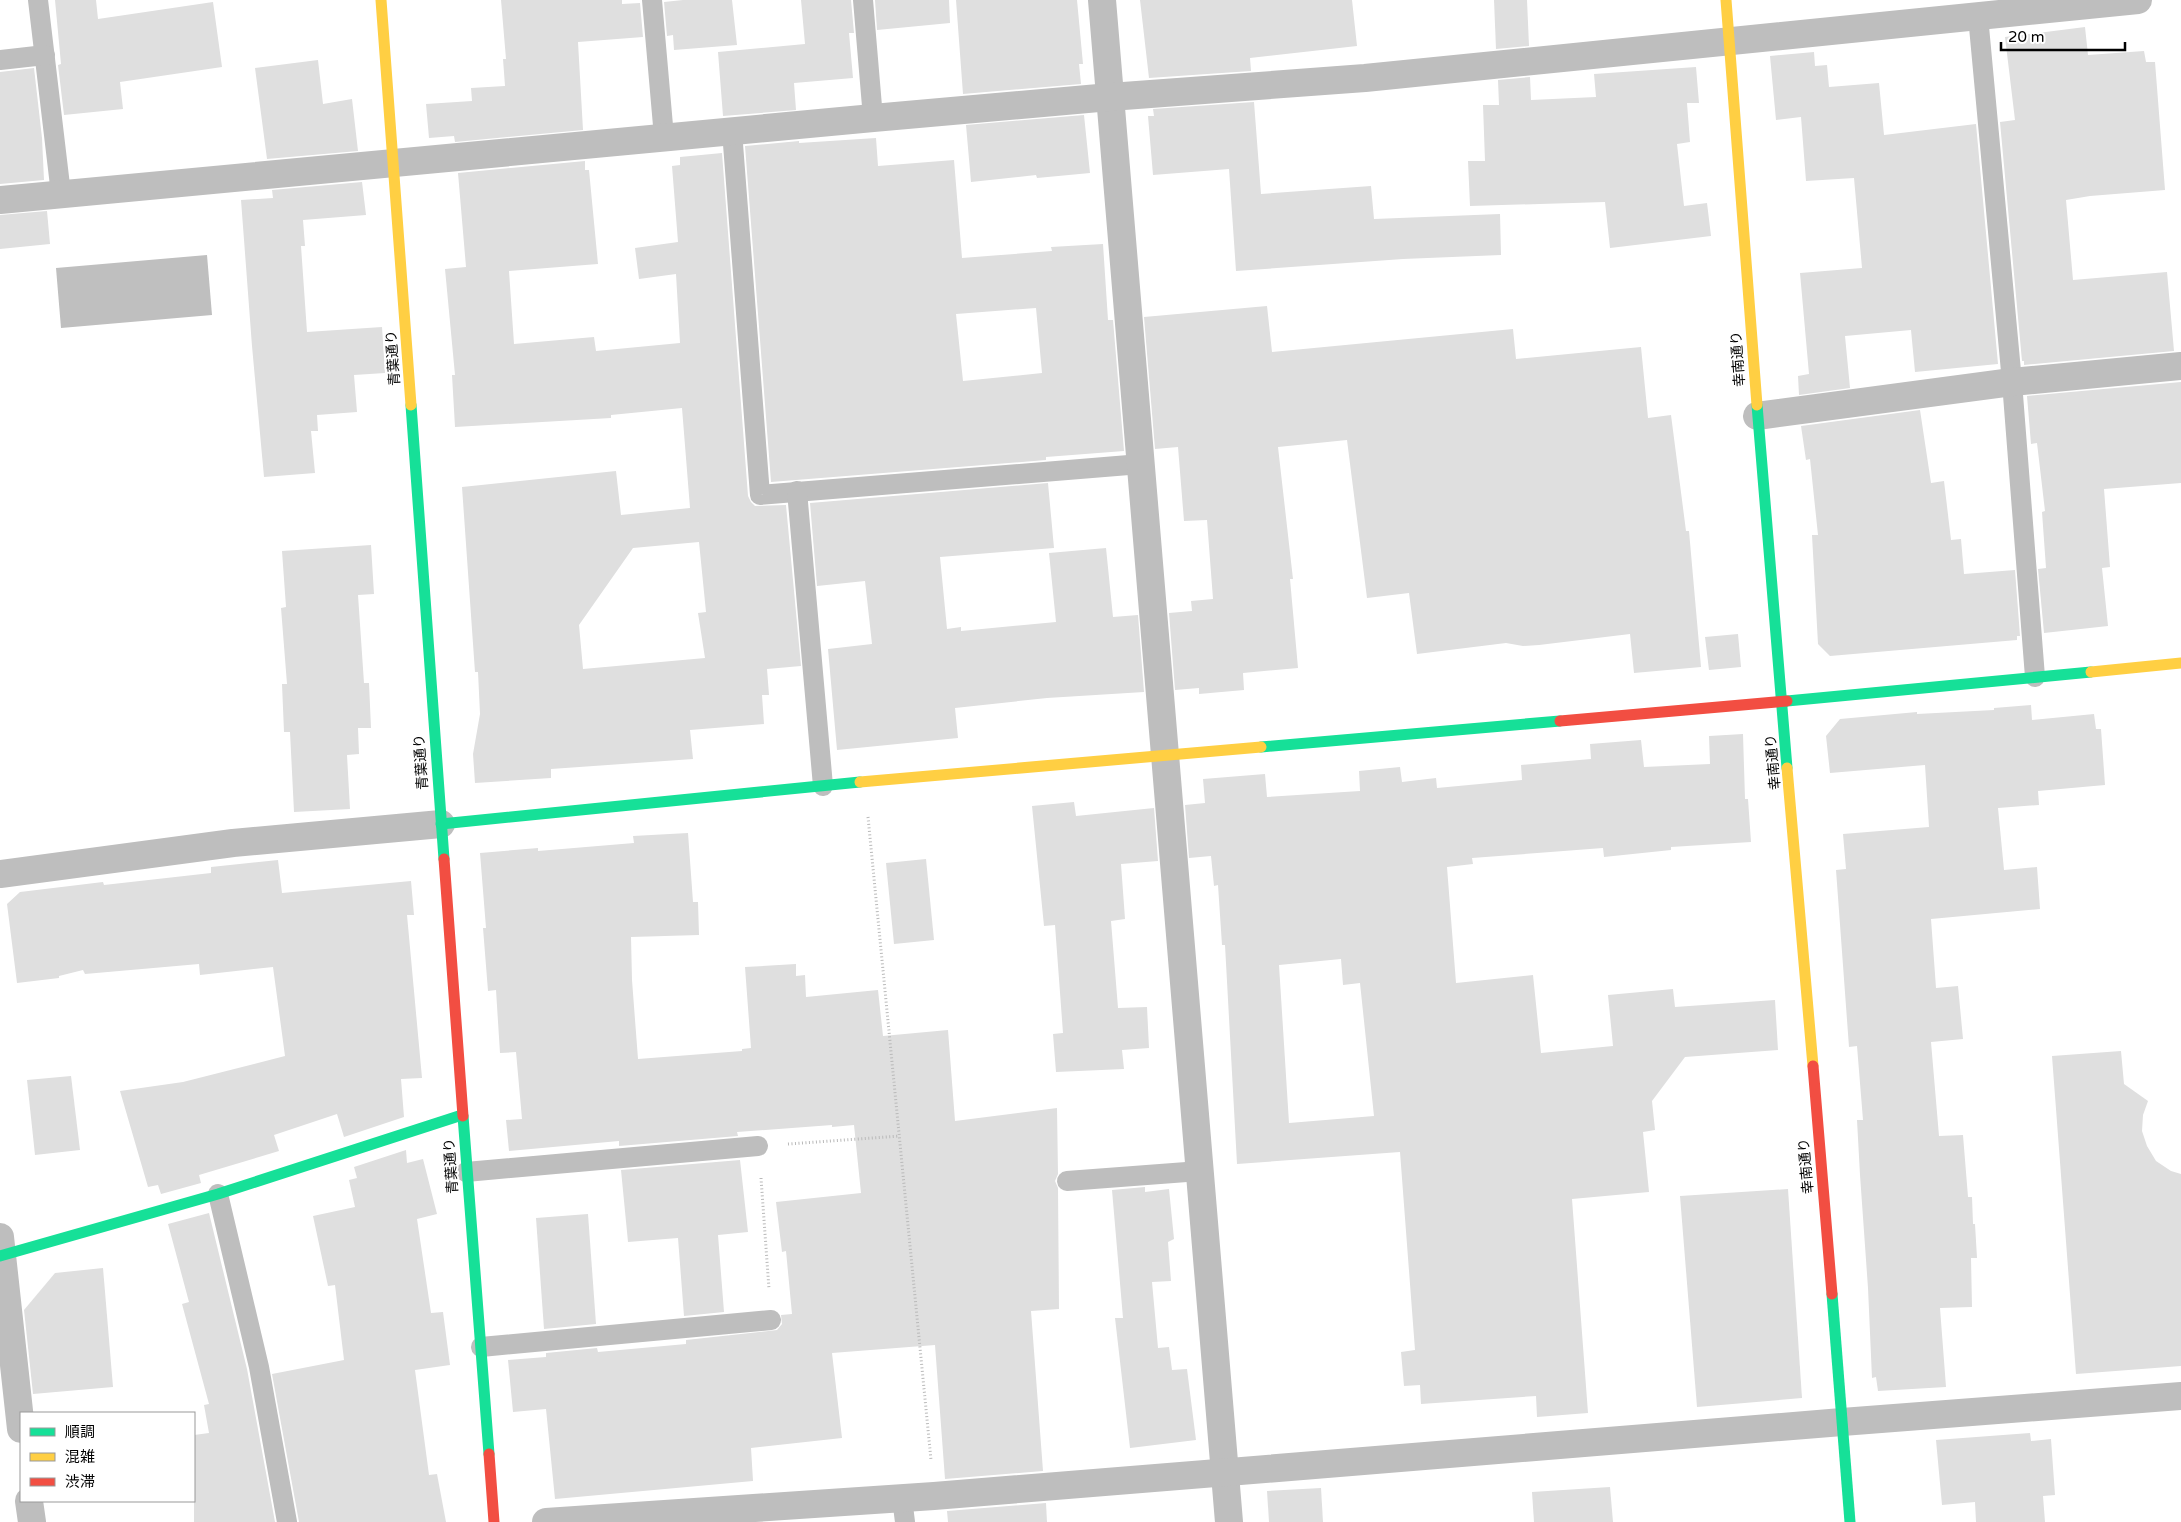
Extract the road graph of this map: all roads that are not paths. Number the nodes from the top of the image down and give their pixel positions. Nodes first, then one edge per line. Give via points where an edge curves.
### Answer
1 (38, 0) edge
2 (381, 0) edge
3 (652, 0) edge
4 (863, 0) edge
5 (1102, 0) edge
6 (1726, 0) edge
7 (2138, 0) edge
8 (1978, 16) junction
9 (1729, 42) junction
10 (45, 55) junction
11 (0, 60) edge
12 (1110, 97) junction
13 (873, 118) junction
14 (732, 131) junction
15 (664, 137) junction
16 (394, 162) junction
17 (61, 194) junction
18 (0, 200) edge
19 (2181, 366) edge
20 (2012, 382) junction
21 (1757, 416) junction
22 (1141, 464) junction
23 (797, 491) junction
24 (2181, 663) edge
25 (2035, 677) junction
26 (1783, 701) junction
27 (1165, 754) junction
28 (823, 786) junction
29 (441, 824) junction
30 (0, 874) edge
31 (462, 1115) junction
32 (758, 1146) road end
33 (1200, 1171) junction
34 (466, 1172) junction
35 (1067, 1181) dead end
36 (218, 1194) junction
37 (1, 1250) edge
38 (771, 1320) road end
39 (481, 1347) junction
40 (2181, 1396) edge
41 (20, 1420) edge
42 (1842, 1422) junction
43 (1225, 1472) junction
44 (29, 1502) edge
45 (903, 1510) edge
46 (32, 1522) edge
47 (288, 1522) edge
48 (494, 1522) edge
49 (546, 1522) edge
50 (1229, 1522) edge
51 (1850, 1522) edge

1 - 10 lane
2 - 16 street, 青葉通り
3 - 15 lane
4 - 13 lane
5 - 12 street
6 - 9 street, 幸南通り
7 - 8 street
8 - 9 street
8 - 20 lane
9 - 12 street via 1365,78
9 - 21 street, 幸南通り
10 - 11 lane
10 - 17 lane
12 - 13 street
12 - 22 street
13 - 14 street
14 - 15 street
14 - 23 lane via 760,494
15 - 16 street
16 - 17 street
16 - 29 street, 青葉通り
17 - 18 street
19 - 20 street
20 - 21 street
20 - 25 lane
21 - 26 street, 幸南通り
22 - 23 lane
22 - 27 street
23 - 28 lane
24 - 25 street
25 - 26 street
26 - 27 street
26 - 42 street, 幸南通り
27 - 28 street
27 - 33 street
28 - 29 street
29 - 30 street via 233,843
29 - 31 street, 青葉通り
31 - 34 street, 青葉通り
31 - 36 street
32 - 34 lane
33 - 35 lane
33 - 43 street
34 - 39 street, 青葉通り
36 - 37 street
36 - 47 lane via 259,1367
37 - 41 street
38 - 39 lane
39 - 48 street, 青葉通り
40 - 42 street
42 - 43 street
42 - 51 street, 幸南通り
43 - 45 street via 934,1496
43 - 50 street
44 - 46 street
45 - 49 street

